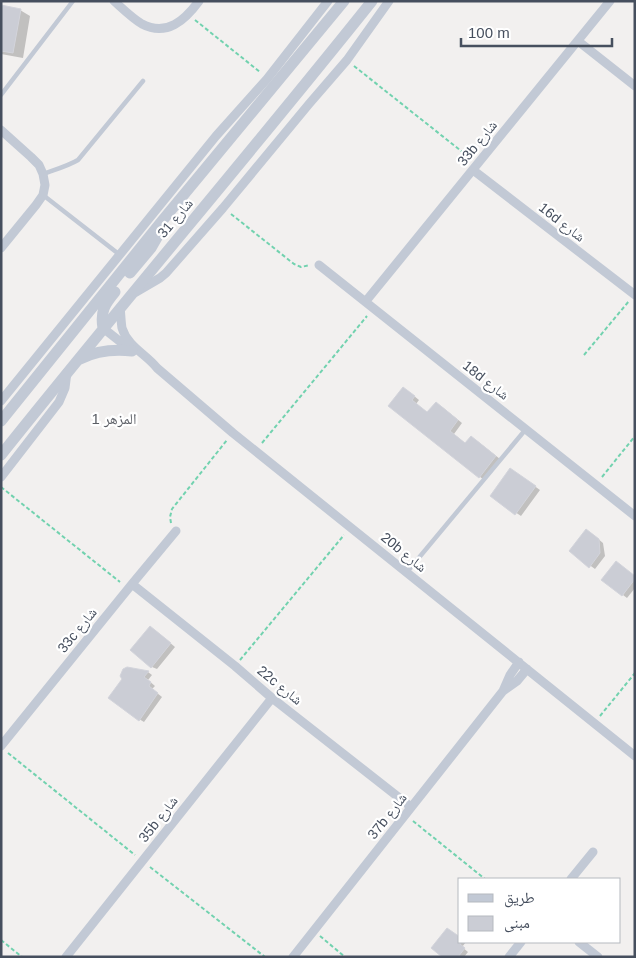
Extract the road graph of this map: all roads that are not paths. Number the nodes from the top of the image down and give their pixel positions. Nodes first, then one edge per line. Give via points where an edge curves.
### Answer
1 (73, 1) edge
2 (114, 1) edge
3 (199, 1) edge
4 (328, 1) edge
5 (344, 1) edge
6 (372, 1) edge
7 (389, 1) edge
8 (610, 1) edge
9 (578, 41) junction
10 (142, 81) dead end
11 (635, 86) edge
12 (1, 95) edge
13 (1, 130) edge
14 (475, 167) junction
15 (43, 174) junction
16 (42, 195) junction
17 (162, 220) junction
18 (1, 248) edge
19 (120, 255) junction
20 (319, 265) road end
21 (131, 295) junction
22 (635, 295) edge
23 (366, 302) junction
24 (120, 308) junction
25 (103, 328) junction
26 (132, 351) junction
27 (76, 361) junction
28 (157, 368) junction
29 (67, 372) junction
30 (1, 400) edge
31 (1, 421) edge
32 (526, 429) junction
33 (1, 455) edge
34 (1, 477) edge
35 (635, 516) edge
36 (176, 531) road end
37 (407, 572) junction
38 (130, 586) junction
39 (519, 662) junction
40 (527, 669) junction
41 (502, 691) junction
42 (272, 698) junction
43 (1, 746) edge
44 (635, 756) edge
45 (408, 811) junction
46 (593, 852) dead end
47 (572, 878) edge
48 (520, 943) edge
49 (580, 943) edge
50 (66, 957) edge
51 (293, 957) edge
52 (509, 957) edge
53 (598, 957) edge

1 - 12 lane
2 - 3 street via 140,23 164,28 182,21
4 - 19 street
5 - 17 street, شارع 31
6 - 21 street, شارع 31
7 - 21 street via 347,60 166,273
8 - 9 street, 33b شارع
9 - 11 street
9 - 14 street, 33b شارع
10 - 15 lane via 78,160
13 - 15 street via 31,157
14 - 22 street, 16d شارع
14 - 23 street, 33b شارع
15 - 16 street via 45,185
16 - 18 street
16 - 19 lane
17 - 25 street via 155,242 104,306
17 - 31 street, شارع 31
19 - 30 street
20 - 23 street, 18d شارع
21 - 24 street, شارع 31
23 - 32 street, 18d شارع
24 - 25 street, شارع 31
24 - 28 street, 20b شارع via 126,336
25 - 26 street, 20b شارع
25 - 27 street, شارع 31
26 - 27 street via 103,351
26 - 28 street, 20b شارع
27 - 29 street, شارع 31
28 - 37 street, 20b شارع
29 - 33 street, شارع 31
29 - 34 street via 59,402
32 - 35 street, 18d شارع
32 - 37 lane
36 - 38 street, 33c شارع
37 - 39 street, 20b شارع
38 - 42 street, 22c شارع
38 - 43 street, 33c شارع
39 - 40 street, 20b شارع
39 - 41 street, 37b شارع
40 - 41 street, 37b شارع
40 - 44 street, 20b شارع
41 - 45 street, 37b شارع
42 - 45 street, 22c شارع
42 - 50 street, 35b شارع
45 - 51 street, 37b شارع
46 - 47 street
48 - 52 street
49 - 53 street

